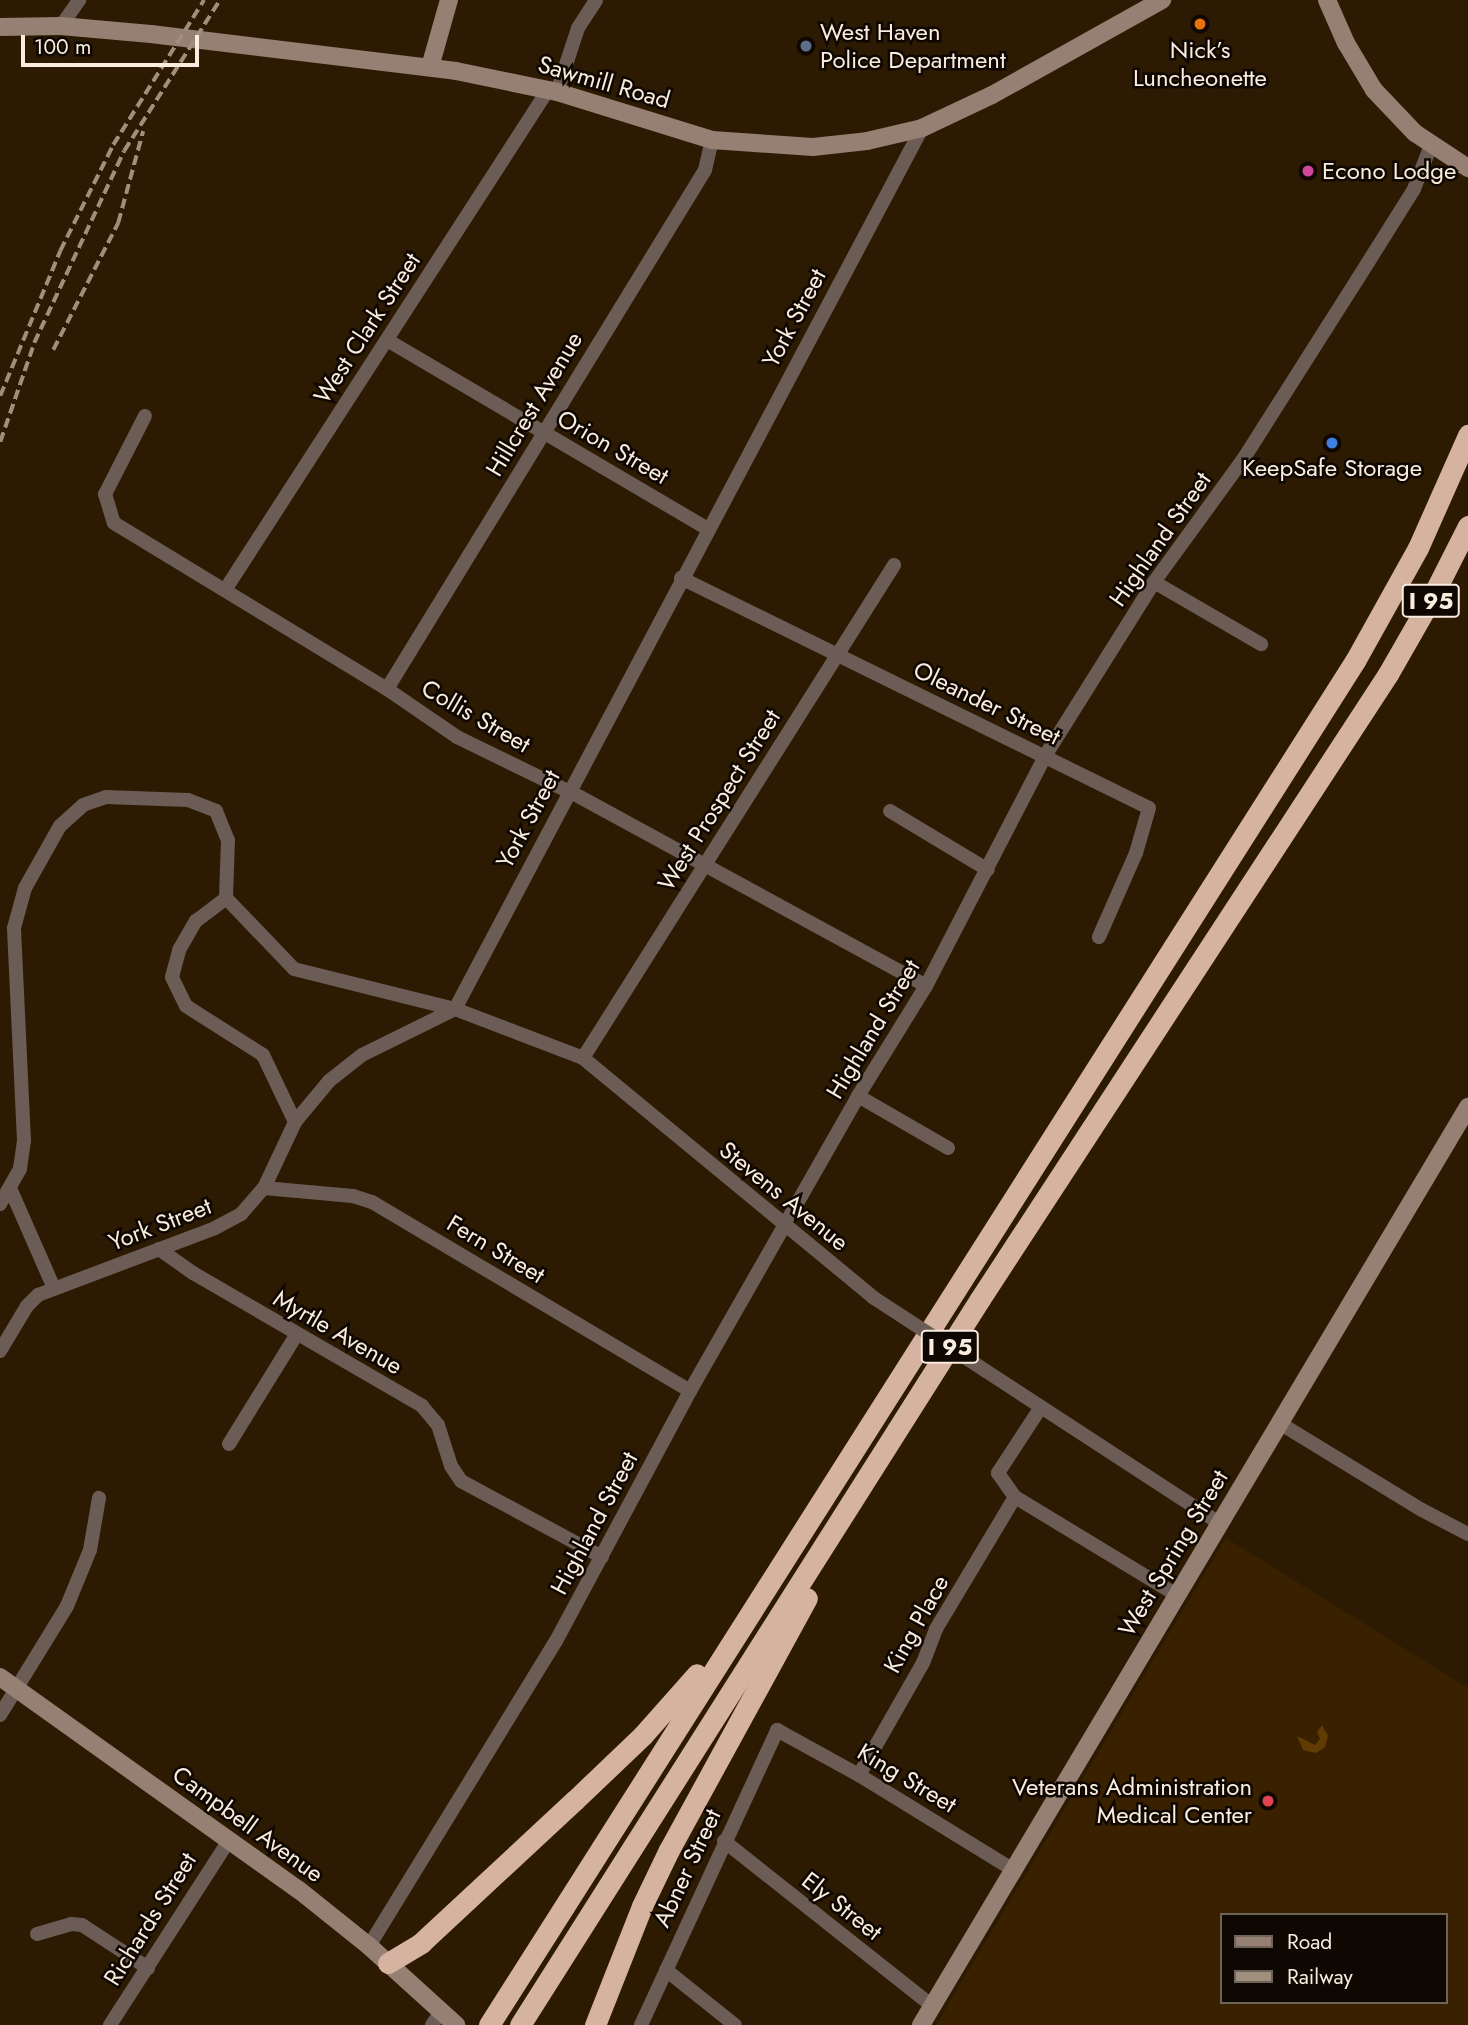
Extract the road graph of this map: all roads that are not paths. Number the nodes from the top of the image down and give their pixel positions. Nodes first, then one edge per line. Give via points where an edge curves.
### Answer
1 (79, 0) edge
2 (449, 0) edge
3 (596, 0) edge
4 (1162, 0) edge
5 (1327, 0) edge
6 (0, 26) edge
7 (61, 26) junction
8 (430, 67) junction
9 (553, 91) junction
10 (922, 128) junction
11 (712, 140) junction
12 (1431, 145) junction
13 (1468, 168) edge
14 (387, 340) junction
15 (145, 416) dead end
16 (543, 433) junction
17 (1468, 435) edge
18 (1468, 526) edge
19 (708, 529) junction
20 (894, 565) dead end
21 (681, 578) junction
22 (1154, 582) junction
23 (225, 590) junction
24 (1261, 644) dead end
25 (836, 654) junction
26 (387, 689) junction
27 (1045, 756) junction
28 (568, 791) junction
29 (890, 811) dead end
30 (706, 866) junction
31 (988, 870) junction
32 (226, 898) junction
33 (1099, 937) dead end
34 (926, 986) junction
35 (455, 1009) junction
36 (583, 1058) junction
37 (858, 1097) junction
38 (1468, 1107) edge
39 (295, 1122) junction
40 (948, 1148) dead end
41 (10, 1188) junction
42 (264, 1188) junction
43 (0, 1204) edge
44 (785, 1227) junction
45 (159, 1249) junction
46 (54, 1288) junction
47 (297, 1334) junction
48 (0, 1351) edge
49 (690, 1391) junction
50 (1041, 1407) junction
51 (911, 1410) junction
52 (1281, 1424) junction
53 (229, 1444) dead end
54 (1015, 1497) junction
55 (99, 1498) dead end
56 (821, 1502) junction
57 (1220, 1523) junction
58 (1468, 1534) edge
59 (601, 1557) junction
60 (1177, 1595) junction
61 (0, 1678) edge
62 (16, 1689) junction
63 (0, 1716) edge
64 (776, 1730) joint
65 (859, 1775) junction
66 (230, 1839) junction
67 (724, 1841) junction
68 (1012, 1869) junction
69 (37, 1934) dead end
70 (369, 1946) junction
71 (388, 1963) junction
72 (148, 1968) junction
73 (666, 1970) junction
74 (932, 2006) junction
75 (495, 2016) edge
76 (437, 2018) edge
77 (110, 2025) edge
78 (456, 2025) edge
79 (520, 2025) edge
80 (595, 2025) edge
81 (641, 2025) edge
82 (735, 2025) edge
83 (921, 2025) edge

1 - 7 street
2 - 8 main road
3 - 9 street, West Clark Street via 578,28
4 - 10 main road, Sawmill Road via 992,95
5 - 12 main road via 1374,90
6 - 7 main road, Sawmill Road
7 - 8 main road, Sawmill Road
8 - 9 main road, Sawmill Road
9 - 11 main road, Sawmill Road
9 - 14 street, West Clark Street
10 - 11 main road, Sawmill Road via 813,147
10 - 19 street, York Street
11 - 16 street, Hillcrest Avenue via 705,170
12 - 13 main road
12 - 22 street, Highland Street via 1414,188 1357,280 1244,458
14 - 16 street, Orion Street
14 - 23 street, West Clark Street
15 - 23 street, Collis Street via 105,494 114,523
16 - 19 street, Orion Street
16 - 26 street, Hillcrest Avenue
17 - 56 highway, I 95 via 1418,548 1349,670
18 - 51 highway, I 95 via 1388,674
19 - 21 street, York Street
20 - 25 street, West Prospect Street
21 - 25 street, Oleander Street
21 - 28 street, York Street
22 - 24 street
22 - 27 street, Highland Street
23 - 26 street, Collis Street
25 - 27 street, Oleander Street
25 - 30 street, West Prospect Street
26 - 28 street, Collis Street via 457,737
27 - 31 street, Highland Street
27 - 33 street, Oleander Street via 1149,808 1136,853
28 - 30 street, Collis Street
28 - 35 street, York Street
29 - 31 street
30 - 34 street, Collis Street
30 - 36 street, West Prospect Street
31 - 34 street, Highland Street
32 - 35 street, Stevens Avenue via 294,969
32 - 39 street via 196,921 179,950 172,977 186,1006 263,1055
32 - 41 street via 228,840 216,811 188,800 106,797 83,805 60,826 25,888 14,928 24,1141 20,1168
34 - 37 street, Highland Street
35 - 36 street, Stevens Avenue
35 - 39 street, York Street via 345,1066
36 - 44 street, Stevens Avenue
37 - 40 street
37 - 44 street, Highland Street
38 - 52 main road, West Spring Street
39 - 42 street, York Street
41 - 43 street
41 - 46 street
42 - 45 street, York Street via 241,1214
42 - 49 street, Fern Street via 354,1196 372,1202
44 - 49 street, Highland Street
44 - 50 street, Stevens Avenue, bridge via 873,1298
45 - 46 street, York Street
45 - 47 street, Myrtle Avenue
46 - 48 street, York Street via 32,1300
47 - 53 street
47 - 59 street, Myrtle Avenue via 428,1412 442,1433 452,1471 461,1481
49 - 59 street, Highland Street
50 - 54 street via 998,1473
50 - 57 street, Stevens Avenue
51 - 79 highway, I 95
51 - 80 highway via 669,1850
52 - 57 main road, West Spring Street
52 - 58 street
54 - 60 street
54 - 65 street, King Place via 936,1629 923,1663
55 - 62 street via 90,1550 67,1606
56 - 71 highway via 684,1692 421,1943
56 - 75 highway, I 95
57 - 60 main road, West Spring Street
59 - 70 street, Highland Street via 556,1641
60 - 68 main road, West Spring Street
61 - 62 main road, Campbell Avenue
62 - 63 street
62 - 66 main road, Campbell Avenue
64 - 65 street, King Street
64 - 67 street, Abner Street
65 - 68 street, King Street
66 - 70 main road, Campbell Avenue
66 - 72 street, Richards Street
67 - 73 street, Abner Street
67 - 74 street, Ely Street
68 - 74 main road, West Spring Street
69 - 72 street via 82,1925
70 - 71 main road, Campbell Avenue
71 - 76 main road, Campbell Avenue
72 - 77 street, Richards Street
73 - 81 street, Abner Street
73 - 82 street
74 - 83 main road, West Spring Street
76 - 78 main road, Campbell Avenue

